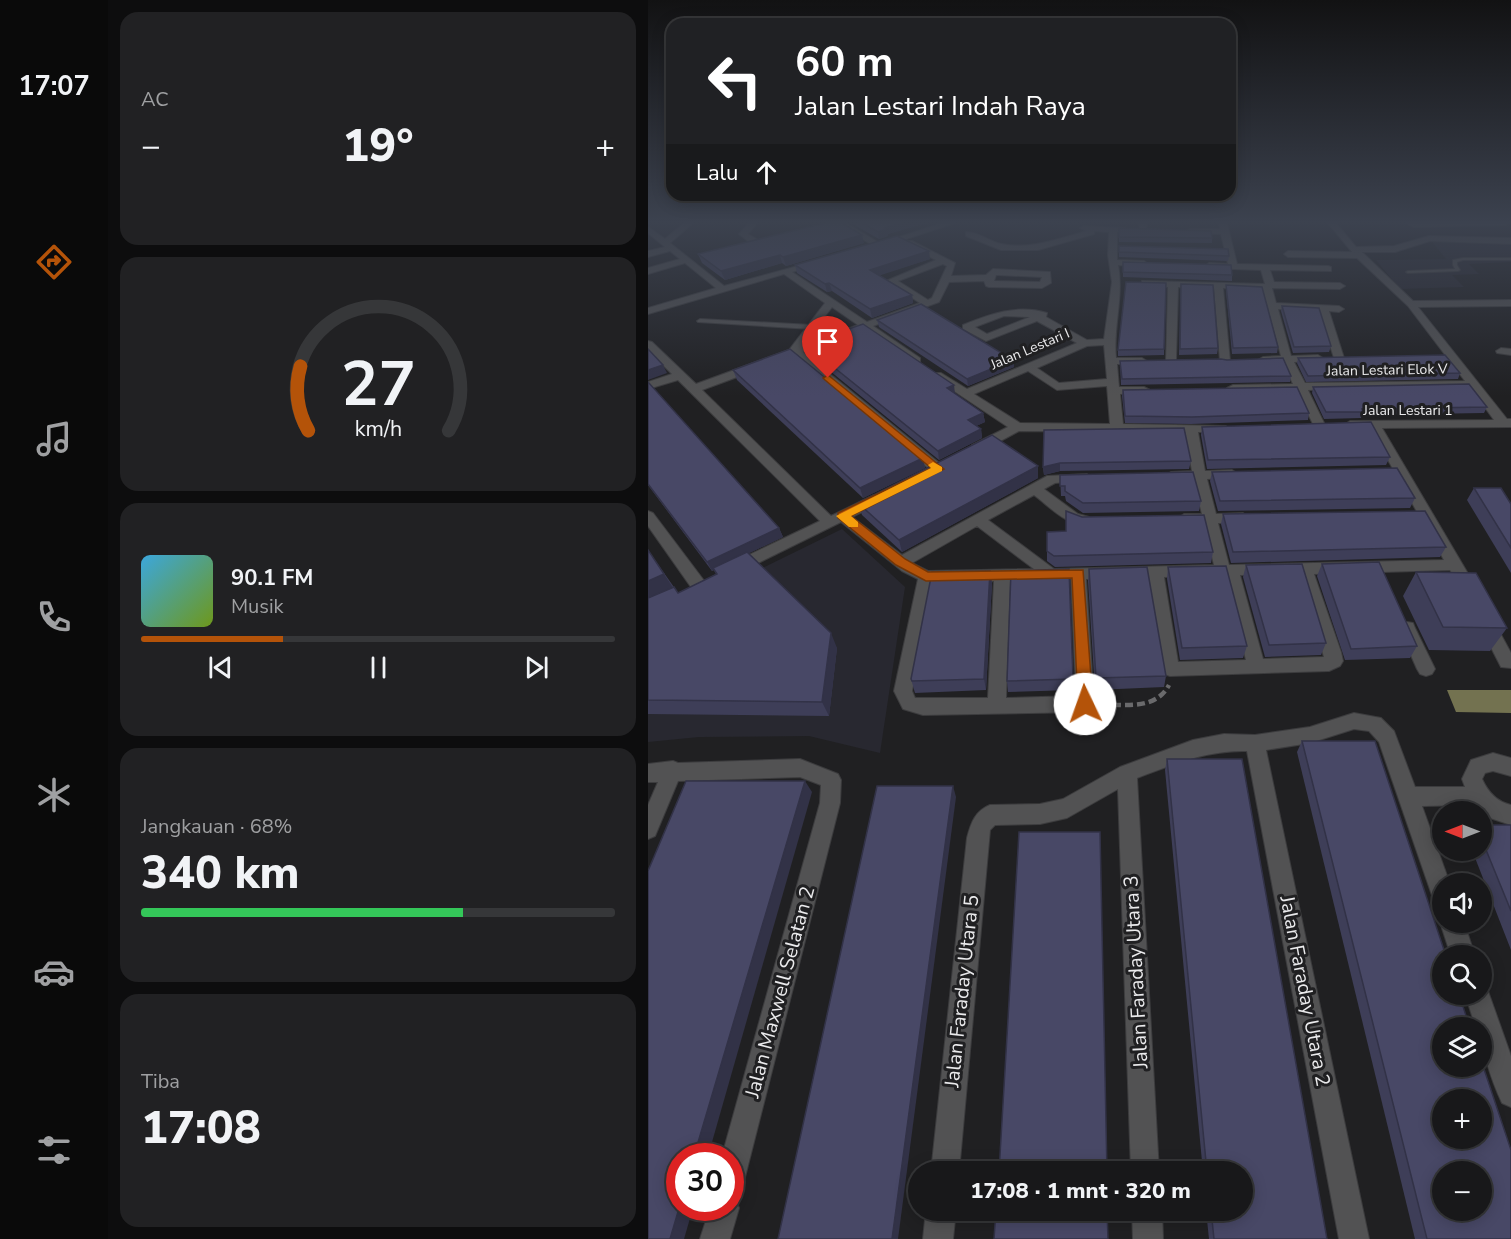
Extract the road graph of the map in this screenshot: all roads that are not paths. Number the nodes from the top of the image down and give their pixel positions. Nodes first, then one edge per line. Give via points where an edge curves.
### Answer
1 (712, 281) edge
2 (751, 281) edge
3 (800, 281) edge
4 (891, 281) edge
5 (946, 281) edge
6 (989, 281) edge
7 (1046, 281) edge
8 (1122, 281) edge
9 (1242, 281) edge
10 (1268, 281) edge
11 (1314, 281) edge
12 (1387, 281) edge
13 (1140, 283) edge
14 (1173, 284) junction
15 (1218, 285) junction
16 (1244, 286) junction
17 (1269, 286) junction
18 (1315, 286) junction
19 (1340, 286) dead end
20 (722, 289) junction
21 (831, 302) junction
22 (927, 303) junction
23 (1505, 303) edge
24 (1411, 304) junction
25 (1272, 306) junction
26 (1323, 308) junction
27 (1339, 309) dead end
28 (648, 311) edge
29 (1511, 313) edge
30 (1038, 317) junction
31 (700, 321) dead end
32 (864, 325) junction
33 (812, 327) junction
34 (1085, 342) junction
35 (1109, 342) junction
36 (648, 344) edge
37 (794, 350) junction
38 (1287, 359) junction
39 (1112, 361) junction
40 (1027, 366) junction
41 (681, 375) junction
42 (1474, 384) junction
43 (648, 386) edge
44 (1114, 386) junction
45 (1300, 387) junction
46 (1219, 388) edge
47 (694, 389) junction
48 (1161, 390) edge
49 (965, 394) junction
50 (1506, 422) edge
51 (1374, 425) junction
52 (1017, 428) junction
53 (1237, 428) edge
54 (1117, 429) junction
55 (1191, 430) junction
56 (968, 453) edge
57 (938, 469) edge
58 (1246, 474) edge
59 (1199, 475) junction
60 (1155, 476) edge
61 (1099, 477) edge
62 (1035, 489) junction
63 (896, 490) edge
64 (648, 516) edge
65 (1258, 518) edge
66 (836, 519) junction
67 (1164, 519) edge
68 (1210, 519) junction
69 (978, 520) junction
70 (1094, 520) edge
71 (901, 562) junction
72 (1455, 565) junction
73 (1380, 567) junction
74 (1305, 568) junction
75 (1227, 570) junction
76 (1155, 572) junction
77 (1078, 573) junction
78 (1051, 574) junction
79 (1002, 575) junction
80 (926, 577) junction
81 (1389, 587) edge
82 (1468, 588) edge
83 (1478, 606) edge
84 (1403, 618) edge
85 (1507, 662) dead end
86 (1257, 668) junction
87 (1426, 669) dead end
88 (997, 704) junction
89 (1256, 742) junction
90 (1511, 767) edge
91 (673, 770) junction
92 (648, 773) edge
93 (1127, 773) junction
94 (1479, 796) junction
95 (1409, 797) junction
96 (1508, 820) edge
97 (648, 829) edge
98 (1435, 873) edge
99 (1481, 1005) edge
100 (1511, 1094) edge
101 (740, 1143) edge
102 (946, 1161) edge
103 (1145, 1161) edge
104 (720, 1221) edge
105 (940, 1221) edge
106 (1147, 1221) edge
107 (715, 1239) edge
108 (938, 1239) edge
109 (1148, 1239) edge
110 (1354, 1239) edge

1 - 20 street
2 - 20 street
3 - 21 street
4 - 22 street
5 - 22 street via 936,300
6 - 7 street via 989,284 1036,285
8 - 35 street
9 - 16 street
10 - 17 street
11 - 18 street
12 - 24 street
13 - 14 street
14 - 15 street
14 - 39 street via 1176,361
15 - 16 street
15 - 38 street via 1230,360
16 - 17 street
17 - 18 street
17 - 25 street
18 - 19 street
20 - 28 street
21 - 32 street
21 - 33 street
22 - 32 street
23 - 24 street
23 - 29 street
24 - 42 street via 1446,356
25 - 26 street
25 - 38 street
26 - 27 street
26 - 38 street via 1344,358
30 - 30 street via 1043,315 1003,313 967,327 986,338
30 - 34 street
31 - 33 lane
32 - 37 street
32 - 49 street
33 - 37 street
34 - 35 street, Jalan Lestari I
34 - 40 street, Jalan Lestari I
35 - 39 street
36 - 41 street
37 - 47 street
37 - 57 street
38 - 45 street
39 - 44 street
40 - 44 street via 1058,387
40 - 49 street, Jalan Lestari I
41 - 43 street
41 - 47 street
42 - 45 street, Jalan Lestari Elok V
42 - 50 street
44 - 48 street
44 - 54 street
45 - 46 street, Jalan Lestari Elok V
45 - 51 street, Jalan Lestari 1 via 1324,425
47 - 66 street
49 - 52 street
50 - 51 street, Jalan Lestari 1
51 - 72 street via 1393,471
52 - 54 street
52 - 56 street
53 - 55 street
54 - 55 street
55 - 59 street
58 - 59 street
59 - 60 street
59 - 68 street
61 - 62 street via 1054,478
62 - 69 street
62 - 70 street via 1077,520
63 - 66 street
64 - 66 street via 704,583
65 - 68 street
66 - 71 street
67 - 68 street
68 - 75 street
69 - 71 street
69 - 78 street
71 - 80 street
72 - 73 street
72 - 82 street
73 - 74 street
73 - 81 street
74 - 75 street
74 - 86 street via 1334,662
75 - 76 street
75 - 86 street
76 - 77 street
76 - 86 street via 1170,669
77 - 78 street
77 - 88 street via 1085,704
78 - 79 street
79 - 80 street
79 - 88 street
80 - 88 street via 903,691 905,699 923,707
83 - 85 street
84 - 87 street
89 - 93 street via 1224,742 1193,748
89 - 95 street via 1310,735 1354,721 1374,724 1387,737
89 - 110 street, Jalan Faraday Utara 2
90 - 94 street via 1493,762 1478,766 1472,779
91 - 92 street
91 - 97 street
91 - 101 street, Jalan Maxwell Selatan 2 via 800,768 831,780 830,803
93 - 102 street, Jalan Faraday Utara 5 via 1067,808 1040,814 990,815 981,825
93 - 103 street, Jalan Faraday Utara 3
94 - 95 street
94 - 96 street
95 - 98 street
99 - 100 street
104 - 107 street
105 - 108 street
106 - 109 street

